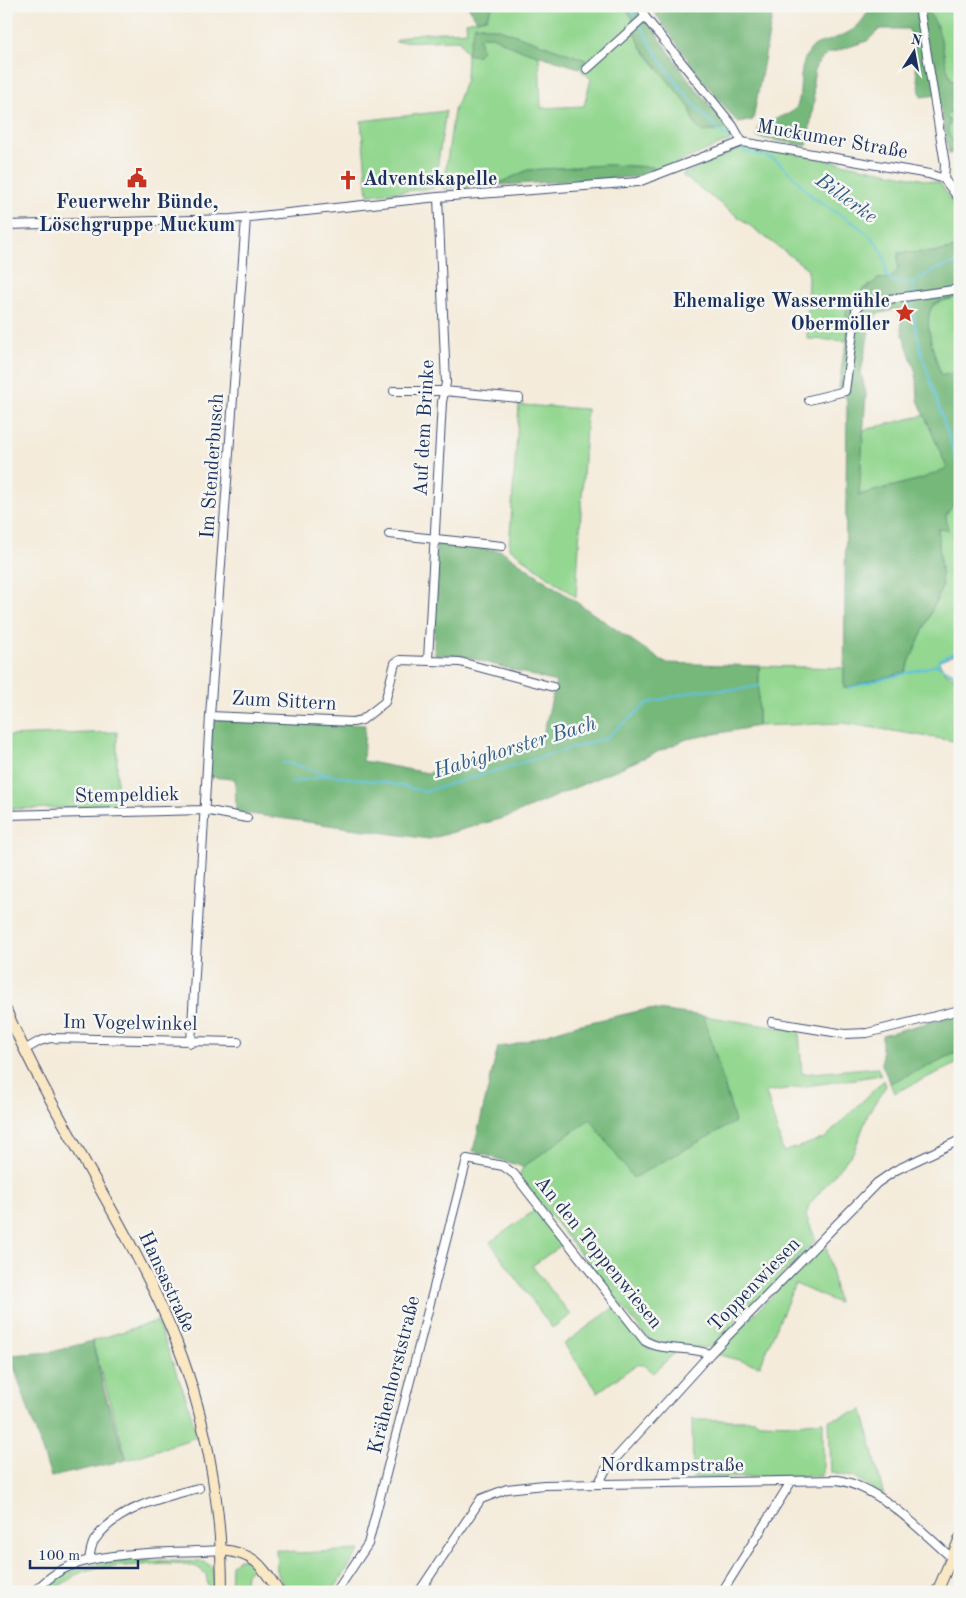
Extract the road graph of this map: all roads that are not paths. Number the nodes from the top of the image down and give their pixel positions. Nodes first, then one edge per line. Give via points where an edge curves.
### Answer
1 (641, 6) edge
2 (919, 6) edge
3 (646, 17) junction
4 (587, 69) dead end
5 (742, 142) junction
6 (944, 179) junction
7 (438, 197) junction
8 (960, 200) edge
9 (246, 218) junction
10 (6, 225) edge
11 (960, 289) edge
12 (394, 391) dead end
13 (444, 391) junction
14 (519, 398) dead end
15 (809, 400) dead end
16 (389, 534) dead end
17 (435, 538) junction
18 (502, 546) dead end
19 (428, 660) junction
20 (553, 687) dead end
21 (210, 716) junction
22 (204, 810) junction
23 (6, 815) edge
24 (247, 818) dead end
25 (6, 1010) edge
26 (960, 1010) edge
27 (772, 1022) dead end
28 (238, 1042) dead end
29 (191, 1043) junction
30 (24, 1050) junction
31 (960, 1140) edge
32 (467, 1159) joint
33 (710, 1354) junction
34 (791, 1482) junction
35 (599, 1483) junction
36 (199, 1488) dead end
37 (960, 1538) edge
38 (222, 1550) junction
39 (952, 1557) junction
40 (89, 1560) junction
41 (960, 1565) edge
42 (34, 1592) edge
43 (222, 1592) edge
44 (278, 1592) edge
45 (336, 1592) edge
46 (419, 1592) edge
47 (722, 1592) edge
48 (937, 1592) edge

1 - 3 street
2 - 6 street via 945,164
3 - 4 street
3 - 5 street via 733,126
5 - 6 street, Muckumer Straße
5 - 7 street, Muckumer Straße via 638,182
6 - 8 street
7 - 9 street, Muckumer Straße
7 - 13 street, Auf dem Brinke via 446,366
9 - 10 street, Muckumer Straße
9 - 21 street, Im Stenderbusch
11 - 15 street via 861,303 856,310 845,391
12 - 13 street
13 - 14 street
13 - 17 street, Auf dem Brinke
16 - 17 street
17 - 18 street
17 - 19 street, Auf dem Brinke
19 - 20 street, Zum Sittern via 460,662
19 - 21 street, Zum Sittern via 400,660 395,663 385,702 362,720
21 - 22 street, Zum Sittern
22 - 23 street, Stempeldiek
22 - 24 street, Stempeldiek
22 - 29 street, Zum Sittern
25 - 30 main road, Hansastraße
26 - 27 street via 868,1033 845,1034
28 - 29 street, Im Vogelwinkel
29 - 30 street, Im Vogelwinkel via 51,1038
30 - 38 main road, Hansastraße via 132,1247 170,1327 191,1387 214,1477
31 - 33 street, Toppenwiesen via 896,1170 877,1183
32 - 33 street, An den Toppenwiesen via 503,1166 514,1174 645,1341
32 - 45 street, Krähenhorststraße via 368,1544
33 - 35 street, Toppenwiesen via 606,1469
34 - 35 street, Nordkampstraße
34 - 39 street, Nordkampstraße via 838,1480 864,1488
34 - 47 street
35 - 46 street, Nordkampstraße via 524,1486 489,1494 474,1508
36 - 40 street via 162,1498 123,1515 93,1542
37 - 39 main road
38 - 40 street via 108,1556
38 - 43 main road, Hansastraße
38 - 44 main road via 241,1552 253,1558
39 - 41 street, Nordkampstraße
39 - 48 main road
40 - 42 street via 68,1567

